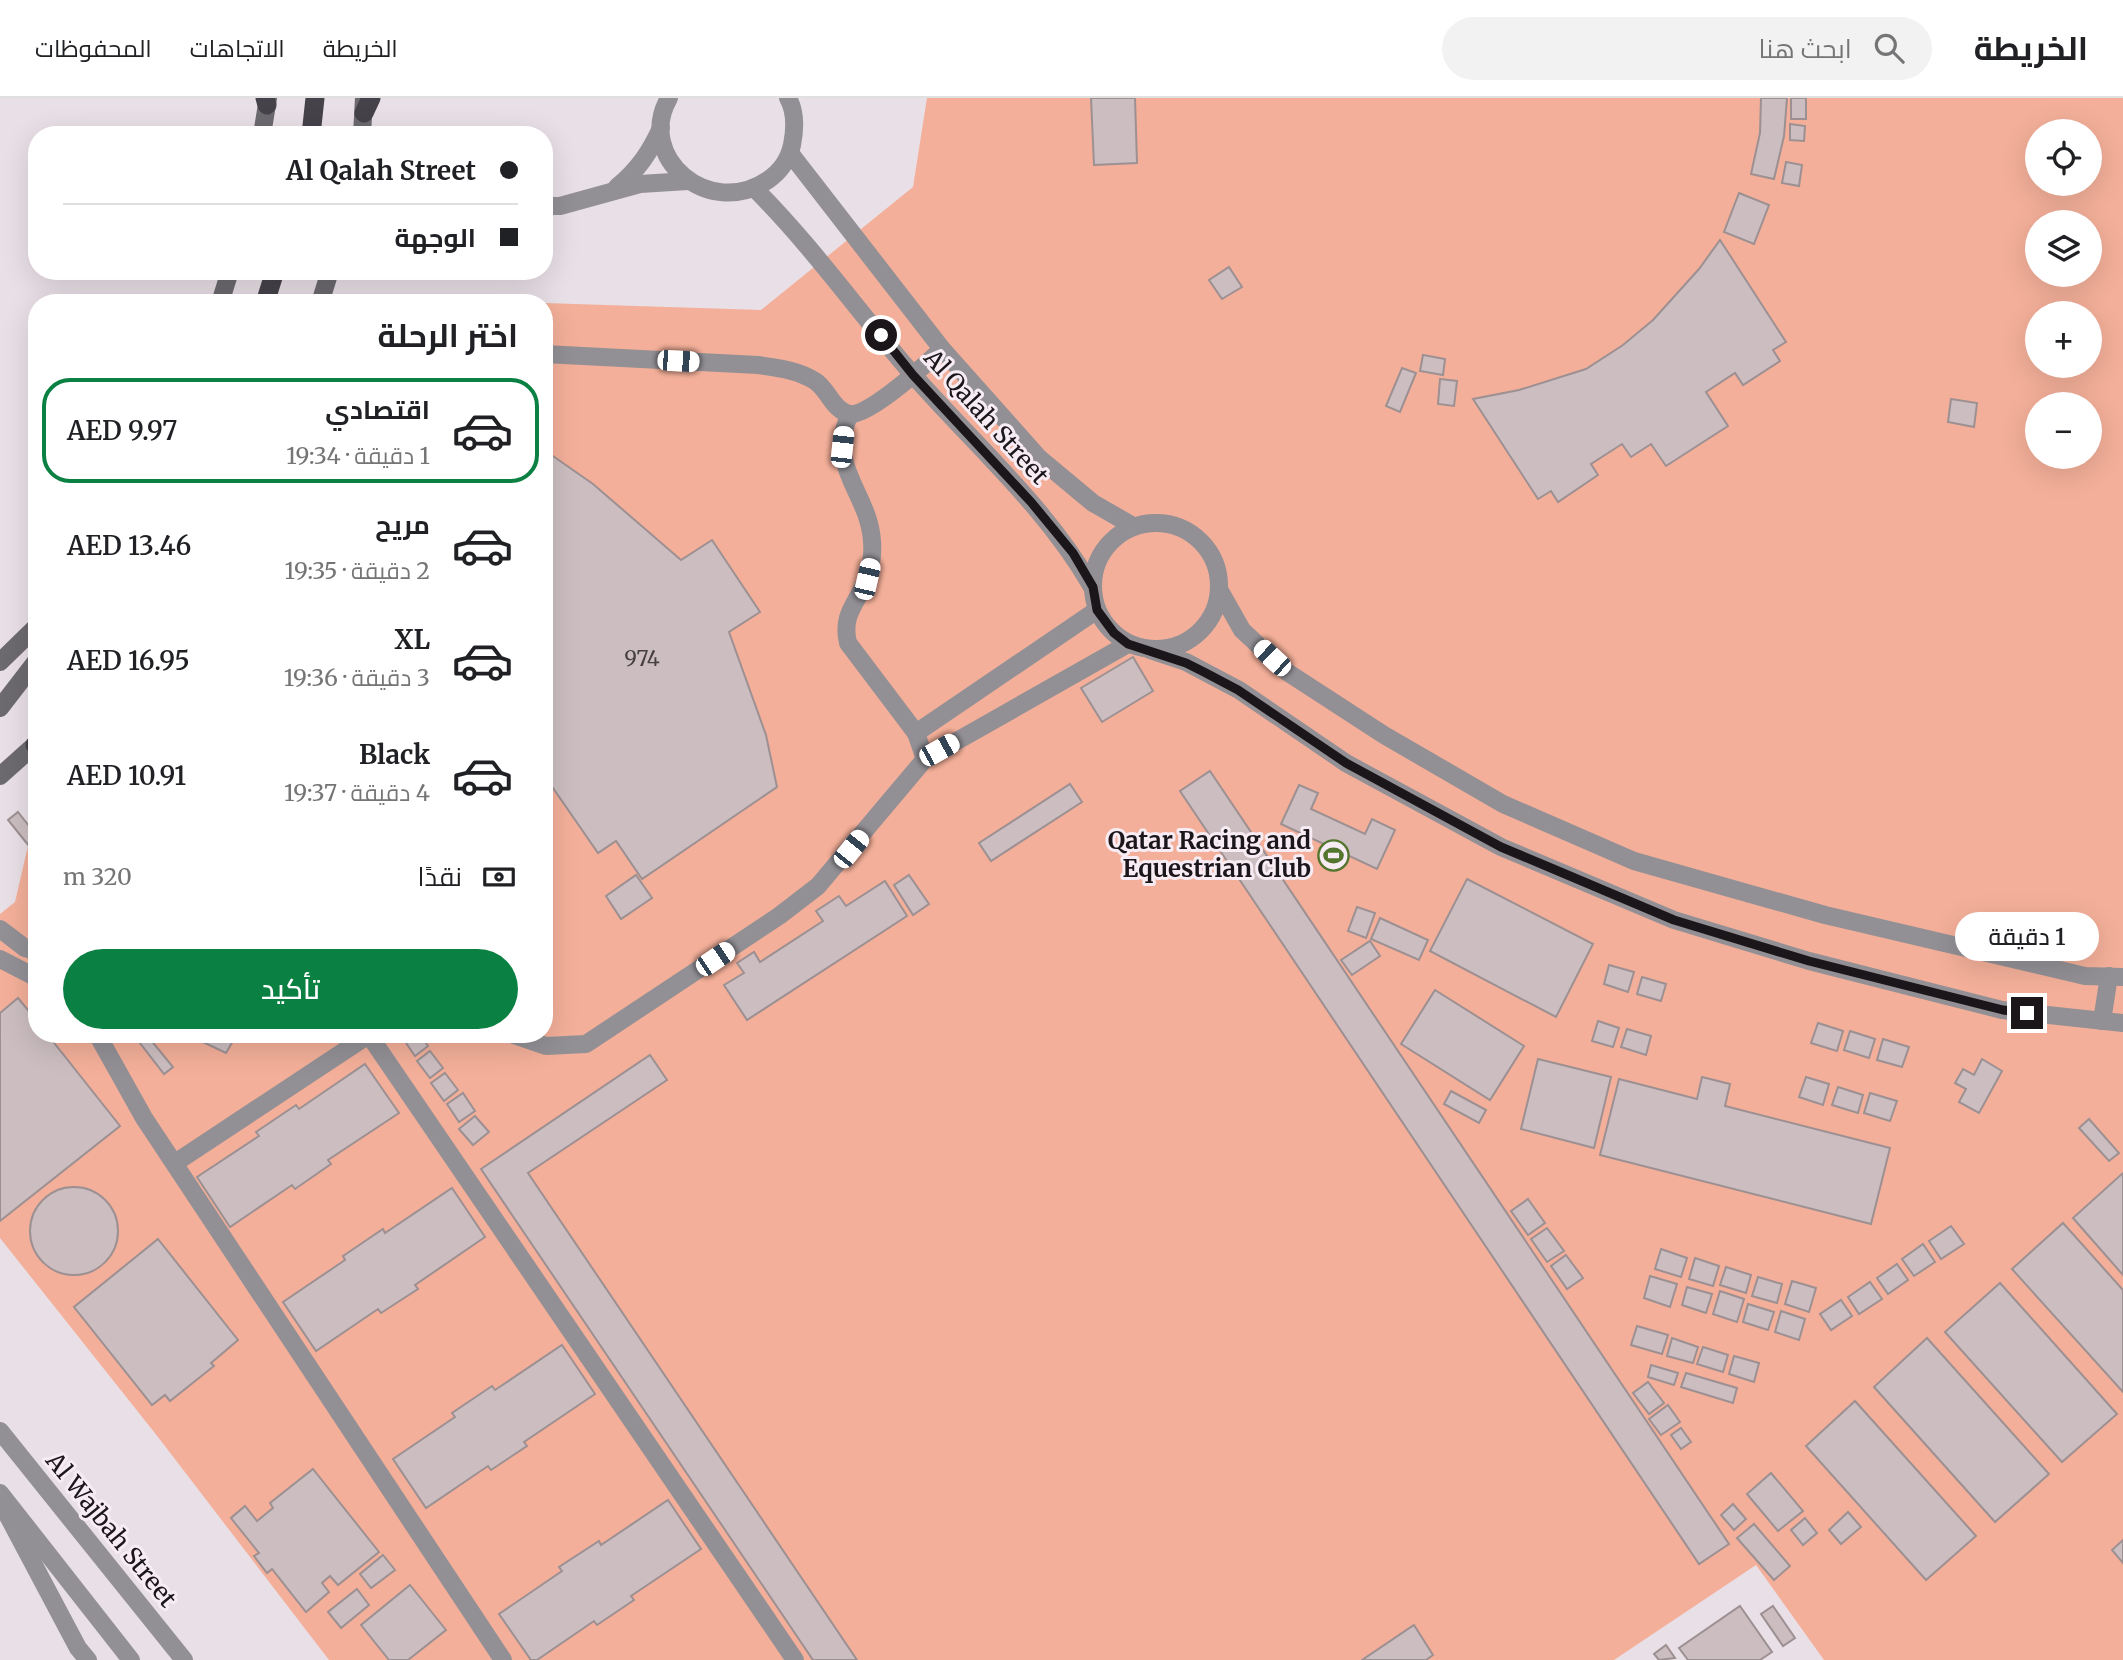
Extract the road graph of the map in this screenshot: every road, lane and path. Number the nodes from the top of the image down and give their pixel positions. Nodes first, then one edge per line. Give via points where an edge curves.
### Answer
1 (315, 98) edge
2 (669, 98) edge
3 (267, 100) edge
4 (790, 100) edge
5 (263, 126) edge
6 (312, 126) edge
7 (661, 128) junction
8 (790, 153) junction
9 (688, 181) junction
10 (755, 189) junction
11 (612, 191) junction
12 (553, 206) edge
13 (942, 349) junction
14 (553, 354) edge
15 (913, 375) junction
16 (850, 414) junction
17 (1133, 526) junction
18 (1093, 587) junction
19 (1220, 591) junction
20 (1097, 610) junction
21 (28, 635) edge
22 (1128, 644) junction
23 (1150, 650) junction
24 (0, 662) edge
25 (28, 672) edge
26 (0, 708) edge
27 (916, 733) junction
28 (28, 750) edge
29 (925, 759) junction
30 (0, 776) edge
31 (0, 929) edge
32 (28, 949) edge
33 (0, 959) edge
34 (28, 973) edge
35 (2116, 977) edge
36 (2102, 1021) junction
37 (2123, 1023) edge
38 (102, 1043) edge
39 (358, 1043) edge
40 (375, 1043) edge
41 (537, 1043) edge
42 (174, 1163) junction
43 (0, 1431) edge
44 (0, 1493) edge
45 (0, 1501) edge
46 (88, 1660) edge
47 (131, 1660) edge
48 (184, 1660) edge
49 (503, 1660) edge
50 (795, 1660) edge

1 - 6 highway
2 - 7 street
3 - 5 main road
4 - 8 street via 795,128
7 - 9 street via 673,166
7 - 11 street via 633,174
8 - 10 street via 776,175
8 - 13 street, Al Qalah Street
9 - 10 street via 709,191 732,194
9 - 11 street
10 - 15 street, Al Qalah Street via 787,221
11 - 12 street
13 - 15 street
13 - 17 street, Al Qalah Street via 1039,458 1093,503
14 - 16 street via 793,370 817,382
15 - 16 street via 863,412
15 - 18 street, Al Qalah Street via 1031,502 1073,553
16 - 27 street via 842,447 848,475 871,524 872,546 867,579 851,607 848,643
17 - 18 street via 1111,540 1097,562
17 - 19 street via 1158,522 1183,528 1204,543 1217,566
18 - 20 street
19 - 23 street via 1213,616 1198,636 1175,648
19 - 35 street via 1242,630 1287,672 1503,804 1634,861 1825,915 2085,976
20 - 22 street
20 - 27 street
21 - 24 main road
22 - 23 street
22 - 29 street
23 - 36 street via 1238,690 1346,763 1501,847 1674,920 1809,961 2003,1010
25 - 26 main road
27 - 29 street
28 - 30 main road
29 - 41 street via 818,886 779,916 586,1044
31 - 32 street
33 - 34 street
35 - 36 street
36 - 37 street
38 - 42 street
39 - 42 street
40 - 50 street
42 - 49 street
43 - 48 street, Al Wajbah Street
44 - 47 street
45 - 46 street

